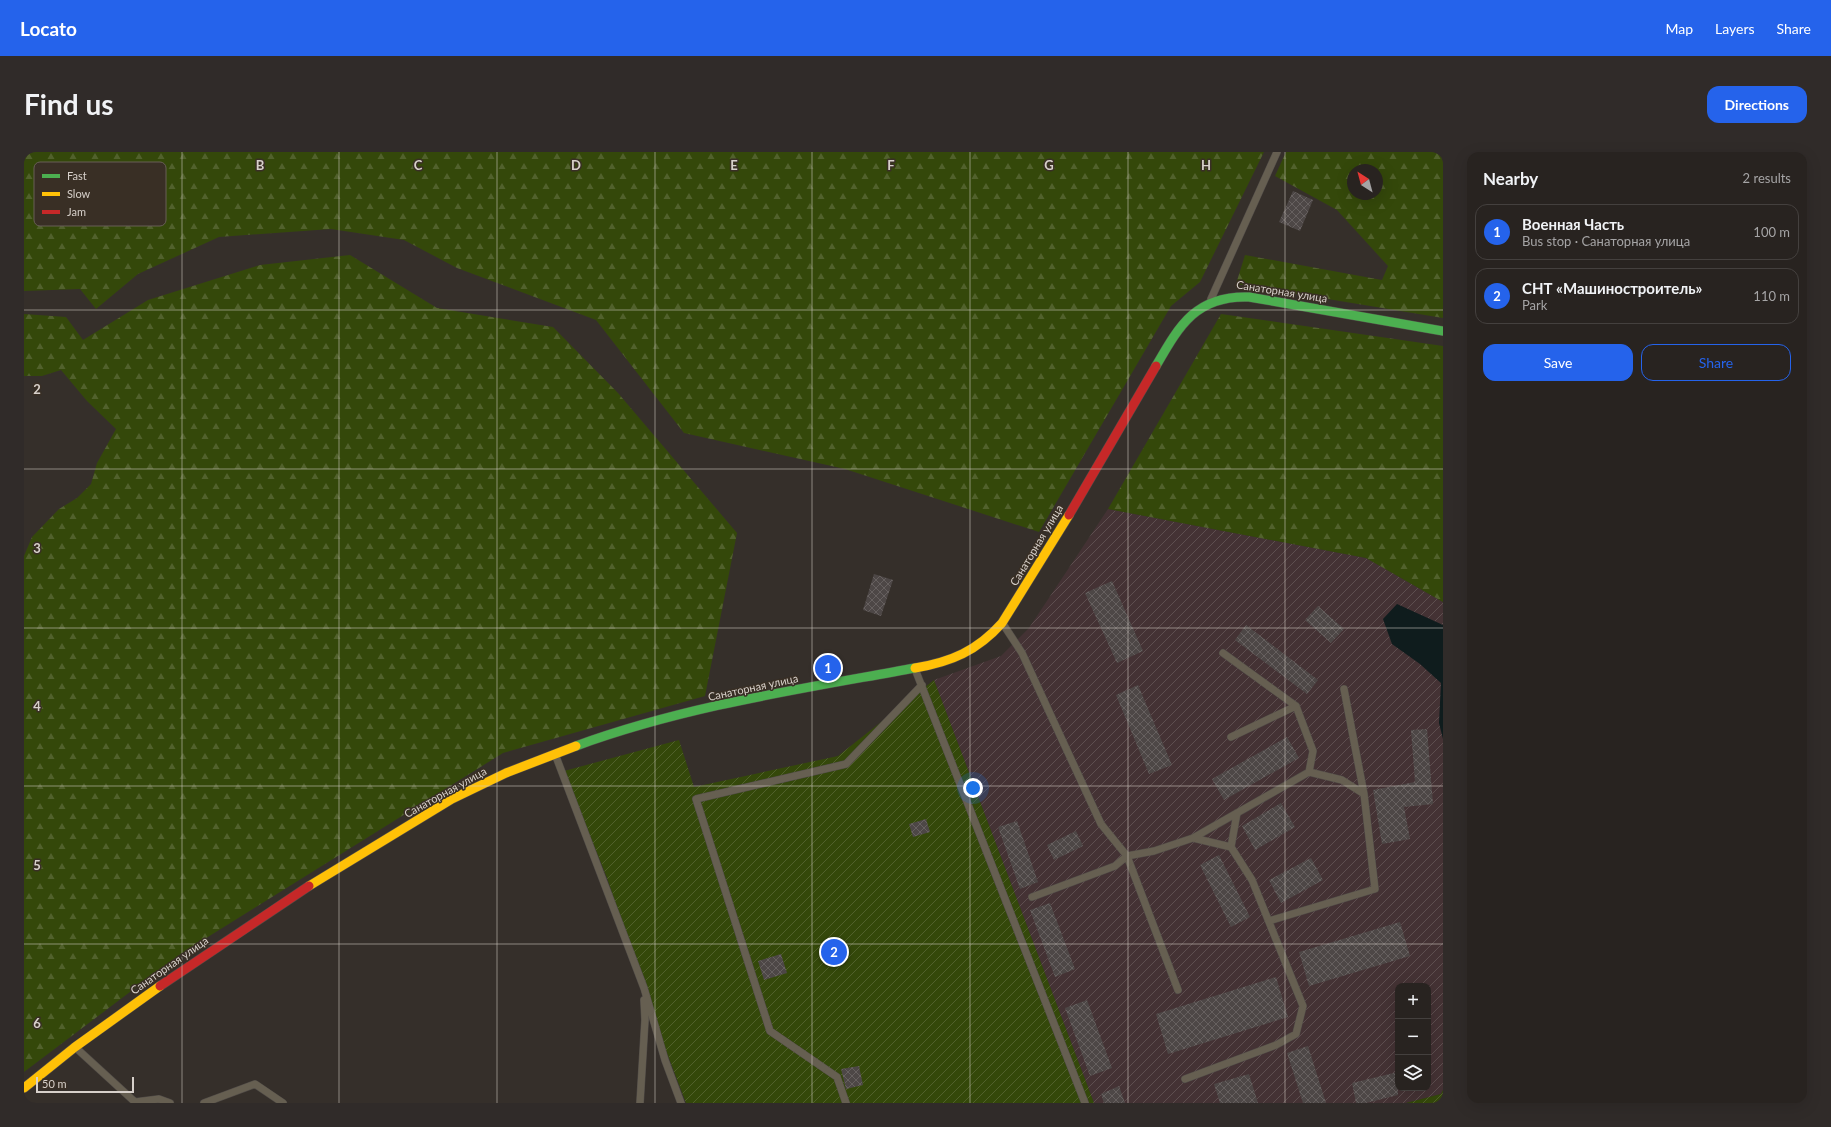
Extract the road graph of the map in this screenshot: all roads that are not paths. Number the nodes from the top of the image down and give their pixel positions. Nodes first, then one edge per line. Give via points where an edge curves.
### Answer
1 (1277, 152) edge
2 (1210, 301) junction
3 (1443, 331) edge
4 (1002, 623) junction
5 (1223, 653) dead end
6 (915, 669) junction
7 (922, 685) junction
8 (1344, 689) dead end
9 (1296, 706) junction
10 (1231, 736) dead end
11 (555, 754) junction
12 (1309, 772) junction
13 (1364, 794) junction
14 (1237, 813) junction
15 (1193, 838) junction
16 (1231, 847) junction
17 (1127, 856) junction
18 (1032, 897) dead end
19 (1269, 921) junction
20 (644, 988) junction
21 (1178, 990) dead end
22 (75, 1047) junction
23 (1185, 1079) dead end
24 (24, 1088) edge
25 (135, 1103) edge
26 (170, 1103) edge
27 (204, 1103) edge
28 (283, 1103) edge
29 (640, 1103) edge
30 (681, 1103) edge
31 (846, 1103) edge
32 (1085, 1103) edge

1 - 2 lane
2 - 3 street, Санаторная улица via 1229,296 1249,296
2 - 4 street, Санаторная улица via 1186,318 1162,353 1050,548
4 - 6 street, Санаторная улица via 970,651 937,664
4 - 17 lane via 1022,653 1101,824
5 - 9 lane
6 - 7 lane
6 - 11 street, Санаторная улица via 731,702 612,733
7 - 31 lane via 846,764 696,799 770,1031 838,1077
7 - 32 lane
8 - 13 lane
9 - 10 lane
9 - 12 lane via 1313,751
11 - 20 lane
11 - 22 street, Санаторная улица via 506,773 452,799 320,879 192,963
12 - 13 lane via 1342,780
12 - 14 lane
13 - 19 lane via 1375,889
14 - 15 lane
14 - 16 lane
15 - 16 lane
15 - 17 lane via 1154,851
16 - 19 lane via 1252,880
17 - 18 lane via 1114,866
17 - 21 lane
19 - 23 lane via 1302,1006 1296,1034 1276,1045
20 - 29 lane via 645,1020
20 - 30 lane via 665,1060
22 - 24 street, Санаторная улица
22 - 25 lane
25 - 26 lane via 159,1099
27 - 28 lane via 255,1084

